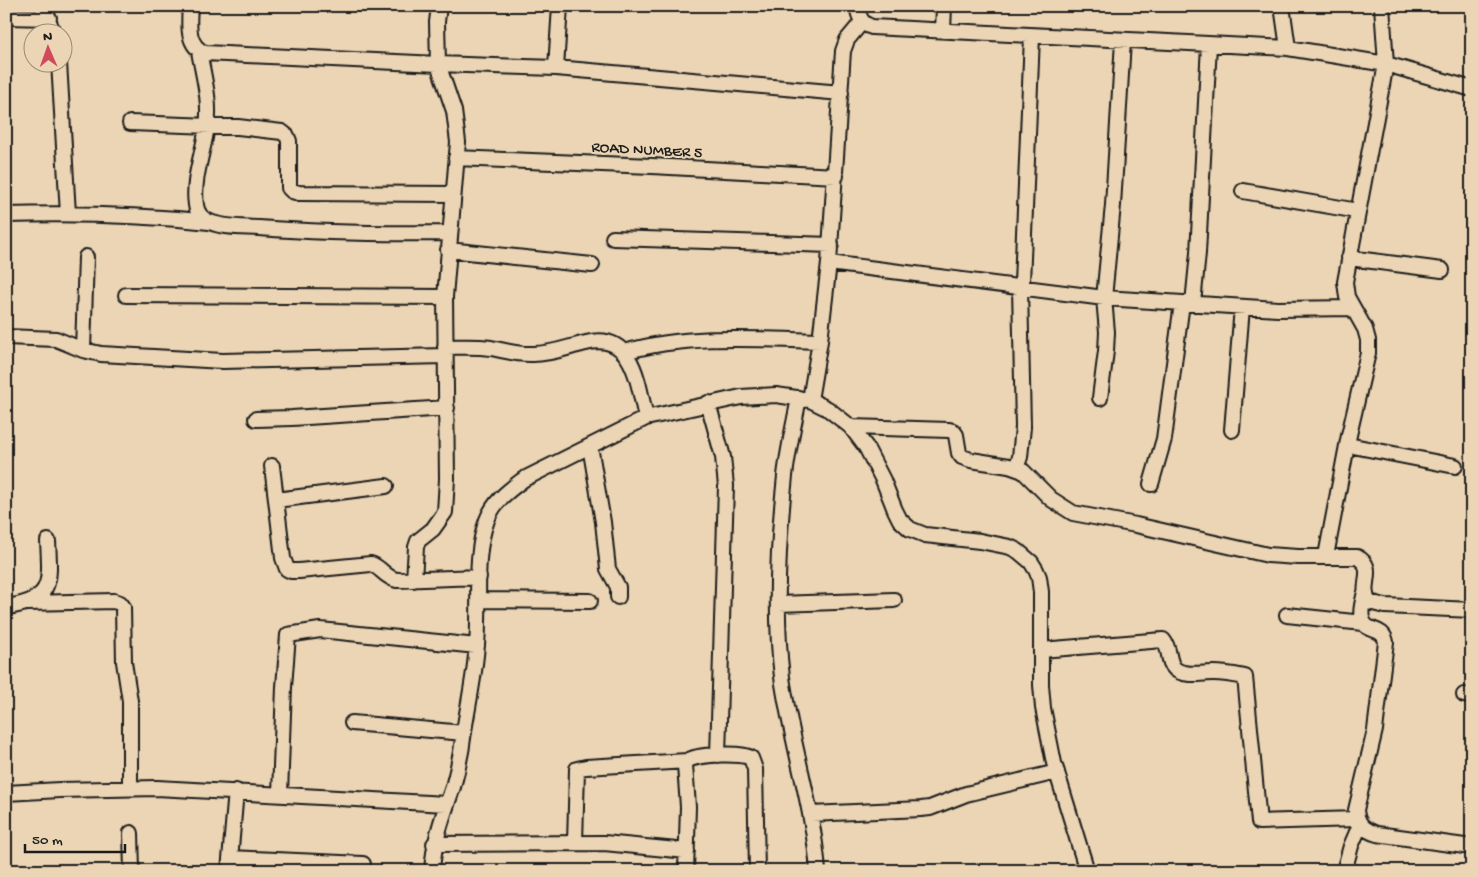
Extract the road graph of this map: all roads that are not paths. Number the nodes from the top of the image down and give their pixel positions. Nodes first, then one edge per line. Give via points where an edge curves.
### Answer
1 (190, 6) edge
2 (439, 6) edge
3 (560, 6) edge
4 (857, 6) edge
5 (944, 6) edge
6 (1282, 6) edge
7 (1382, 6) edge
8 (46, 12) edge
9 (6, 17) edge
10 (862, 22) junction
11 (943, 31) junction
12 (1032, 36) junction
13 (1123, 41) junction
14 (1209, 45) junction
15 (1288, 48) junction
16 (199, 50) junction
17 (438, 64) junction
18 (1386, 64) junction
19 (556, 68) junction
20 (59, 72) edge
21 (1472, 89) edge
22 (841, 93) junction
23 (130, 123) dead end
24 (208, 125) junction
25 (456, 158) junction
26 (836, 176) junction
27 (1243, 191) dead end
28 (453, 194) junction
29 (1358, 211) junction
30 (68, 214) junction
31 (6, 215) edge
32 (209, 222) junction
33 (450, 232) junction
34 (613, 238) dead end
35 (831, 246) junction
36 (448, 250) junction
37 (86, 257) dead end
38 (1349, 258) junction
39 (830, 263) junction
40 (592, 265) dead end
41 (1442, 270) dead end
42 (1020, 287) junction
43 (126, 295) dead end
44 (445, 297) junction
45 (1104, 298) junction
46 (1188, 303) junction
47 (1242, 307) junction
48 (1352, 308) junction
49 (6, 337) edge
50 (820, 341) junction
51 (83, 350) junction
52 (445, 351) junction
53 (625, 352) junction
54 (1100, 398) dead end
55 (804, 399) junction
56 (708, 403) junction
57 (447, 408) junction
58 (646, 418) junction
59 (256, 419) dead end
60 (851, 427) junction
61 (1232, 430) dead end
62 (1348, 445) junction
63 (590, 446) junction
64 (272, 466) dead end
65 (1455, 466) dead end
66 (1016, 468) junction
67 (1151, 484) dead end
68 (386, 486) dead end
69 (276, 500) junction
70 (48, 541) dead end
71 (1326, 556) junction
72 (478, 577) junction
73 (414, 580) junction
74 (1365, 592) junction
75 (618, 597) dead end
76 (478, 600) junction
77 (894, 600) dead end
78 (590, 601) dead end
79 (26, 603) junction
80 (778, 604) junction
81 (6, 608) edge
82 (1472, 610) edge
83 (1287, 615) dead end
84 (1363, 623) junction
85 (477, 646) junction
86 (1041, 650) junction
87 (352, 723) dead end
88 (464, 733) junction
89 (718, 755) junction
90 (687, 761) junction
91 (1057, 772) junction
92 (130, 788) junction
93 (236, 791) junction
94 (6, 793) edge
95 (280, 794) junction
96 (446, 804) junction
97 (811, 814) junction
98 (1359, 822) junction
99 (131, 833) dead end
100 (575, 843) junction
101 (434, 844) junction
102 (1472, 847) edge
103 (687, 851) junction
104 (229, 864) edge
105 (363, 864) dead end
106 (132, 871) edge
107 (432, 871) edge
108 (686, 871) edge
109 (757, 871) edge
110 (818, 871) edge
111 (1087, 871) edge
112 (1344, 871) edge

1 - 16 street via 192,42
2 - 17 street
3 - 19 street
4 - 10 street
5 - 11 street
6 - 15 street
7 - 18 street
8 - 9 street
10 - 11 street via 872,28
10 - 22 street via 847,40 843,51
11 - 12 street
12 - 13 street
12 - 42 street
13 - 14 street
13 - 45 street
14 - 15 street
14 - 46 street via 1198,253
15 - 18 street
16 - 17 street
16 - 24 street via 208,104
17 - 19 street
17 - 25 street via 455,118
18 - 21 street
18 - 29 street
19 - 22 street
20 - 30 street
22 - 26 street
23 - 24 street
24 - 28 street via 275,130 287,136 290,148 289,188 298,193
24 - 32 street via 195,193 200,216
25 - 26 street, ROAD NUMBER 5
25 - 28 street
26 - 35 street
27 - 29 street
28 - 33 street
29 - 38 street
30 - 31 street
30 - 32 street
32 - 33 street via 294,231
33 - 36 street
34 - 35 street
35 - 39 street
36 - 40 street
36 - 44 street
37 - 51 street
38 - 41 street
38 - 48 street via 1345,282
39 - 42 street
39 - 50 street
42 - 45 street
42 - 66 street via 1023,427
43 - 44 street
44 - 52 street
45 - 46 street
45 - 54 street via 1107,332
46 - 47 street
46 - 67 street via 1164,439
47 - 48 street
47 - 61 street
48 - 62 street via 1365,329 1368,353
49 - 51 street via 48,337
50 - 53 street via 680,342
50 - 55 street
51 - 52 street via 223,361
52 - 53 street via 477,346 532,355 599,341 618,345
52 - 57 street
53 - 58 street via 637,380
55 - 56 street via 741,397
55 - 60 street via 828,409
55 - 80 street via 785,475
56 - 58 street
56 - 89 street via 723,457 726,486
57 - 59 street
57 - 73 street via 448,479 444,512 433,529 418,541
58 - 63 street
60 - 66 street via 949,430 956,435 962,456
60 - 86 street via 866,447 900,520 910,529 925,535 1010,547 1031,562 1039,578 1041,592
62 - 65 street
62 - 71 street
63 - 72 street via 524,479 496,503 481,540
63 - 75 street via 608,569 618,587
64 - 69 street
66 - 71 street via 1073,513 1268,556
68 - 69 street
69 - 73 street via 287,569 299,571 371,564 378,566 391,579
70 - 79 street via 47,587
71 - 74 street via 1364,560 1367,570
72 - 73 street
72 - 76 street
74 - 82 street via 1369,602 1385,606
74 - 84 street
76 - 78 street
76 - 85 street
77 - 80 street
79 - 81 street
79 - 92 street via 114,601 123,607 124,662 130,701
80 - 97 street via 782,679
83 - 84 street
84 - 98 street via 1381,632 1386,642 1378,713 1356,810
85 - 88 street
85 - 95 street via 320,630 288,635
86 - 91 street via 1043,708
86 - 98 street via 1163,640 1171,662 1179,672 1245,676 1260,822
87 - 88 street
88 - 96 street
89 - 90 street
89 - 109 street via 747,755 754,763
90 - 100 street via 577,770
90 - 103 street
91 - 97 street via 966,794 921,810
91 - 111 street
92 - 93 street
92 - 94 street
93 - 95 street
93 - 104 street
95 - 96 street
96 - 101 street
97 - 110 street
98 - 102 street via 1367,831 1377,834
98 - 112 street
99 - 106 street
100 - 101 street
100 - 103 street
101 - 107 street
103 - 108 street
104 - 105 street

